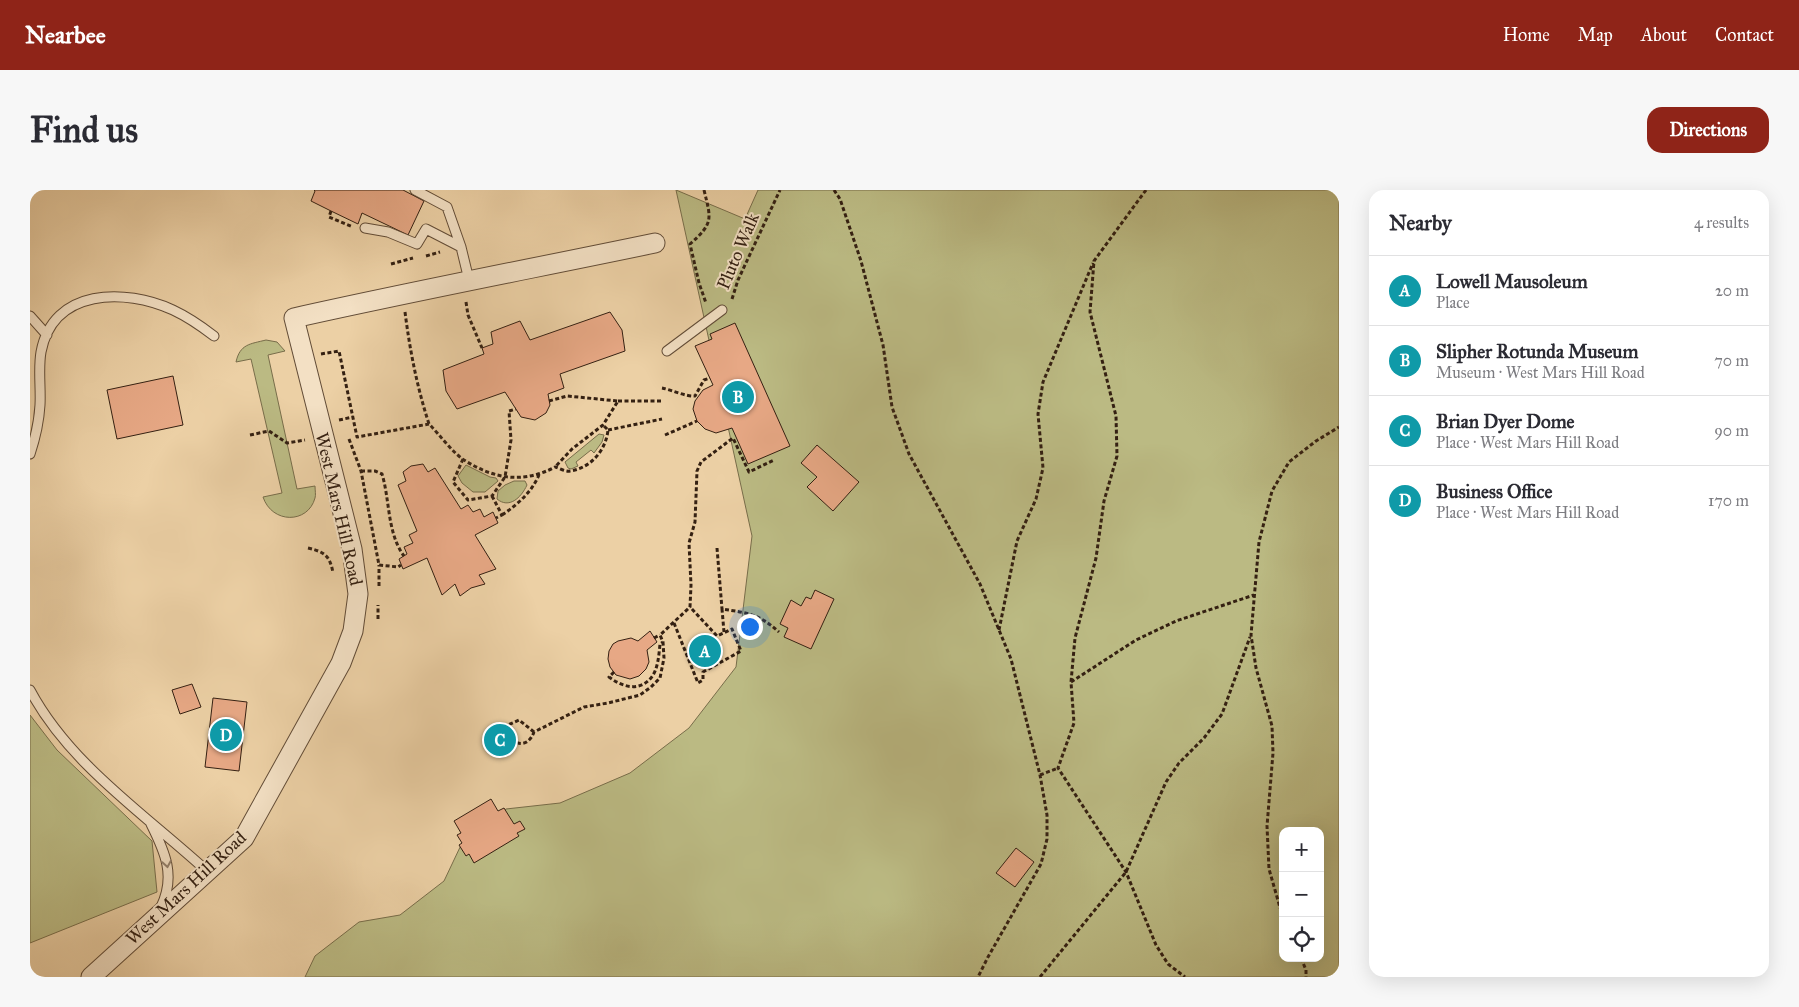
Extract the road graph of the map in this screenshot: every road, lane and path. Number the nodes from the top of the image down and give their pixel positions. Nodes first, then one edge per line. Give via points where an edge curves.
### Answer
1 (415, 190) edge
2 (704, 190) edge
3 (780, 190) edge
4 (834, 190) edge
5 (1146, 190) edge
6 (365, 228) dead end
7 (655, 243) dead end
8 (461, 247) junction
9 (426, 248) dead end
10 (443, 252) dead end
11 (418, 257) dead end
12 (1094, 261) junction
13 (391, 264) dead end
14 (467, 288) junction
15 (404, 306) dead end
16 (722, 310) joint
17 (30, 316) edge
18 (712, 318) junction
19 (47, 335) junction
20 (214, 336) dead end
21 (482, 348) dead end
22 (667, 351) dead end
23 (318, 355) dead end
24 (710, 378) dead end
25 (662, 388) dead end
26 (549, 401) dead end
27 (618, 401) junction
28 (661, 401) dead end
29 (516, 409) dead end
30 (662, 419) dead end
31 (697, 421) dead end
32 (430, 424) junction
33 (603, 425) junction
34 (1339, 427) edge
35 (608, 430) junction
36 (250, 434) dead end
37 (665, 434) dead end
38 (349, 439) dead end
39 (305, 440) dead end
40 (30, 454) edge
41 (463, 459) junction
42 (774, 460) dead end
43 (555, 467) junction
44 (361, 471) junction
45 (539, 475) junction
46 (505, 477) junction
47 (492, 496) junction
48 (502, 515) junction
49 (496, 518) dead end
50 (308, 548) dead end
51 (717, 548) dead end
52 (404, 556) dead end
53 (401, 565) dead end
54 (335, 582) dead end
55 (1254, 595) junction
56 (690, 607) junction
57 (722, 609) junction
58 (674, 623) junction
59 (999, 630) junction
60 (779, 632) dead end
61 (724, 633) junction
62 (660, 635) junction
63 (1251, 636) junction
64 (654, 638) dead end
65 (663, 642) junction
66 (614, 672) dead end
67 (1071, 682) junction
68 (30, 690) edge
69 (534, 732) junction
70 (1058, 768) junction
71 (1040, 774) junction
72 (148, 820) junction
73 (208, 872) junction
74 (1126, 872) junction
75 (1283, 917) edge
76 (155, 918) junction
77 (1303, 962) edge
78 (91, 977) edge
79 (978, 977) edge
80 (1040, 977) edge
81 (1185, 977) edge
82 (1306, 977) edge

1 - 8 lane via 447,208
2 - 18 path via 710,216 703,233 690,244
3 - 16 path, Pluto Walk via 738,280 731,304
4 - 59 path via 861,261 883,345 892,407 909,454 980,584
5 - 12 path
6 - 8 lane via 388,232 417,244 426,229
7 - 14 street, West Mars Hill Road
8 - 14 lane
9 - 10 path via 424,256
11 - 13 path
12 - 59 path via 1043,382 1038,414 1043,468 1036,499 1017,541
12 - 67 path via 1090,312 1116,416 1117,456 1104,501 1096,558 1075,638
14 - 21 path via 468,315
14 - 73 street, West Mars Hill Road via 294,318 352,549 358,594 353,631 342,663 244,838
15 - 32 path via 410,352
16 - 18 lane
17 - 19 lane
18 - 22 lane
19 - 20 lane via 65,310 85,301 110,296 129,297 171,309
19 - 40 lane via 41,350 40,406
23 - 32 path via 339,351 357,437
24 - 25 path via 704,380 695,396 688,397
26 - 27 path via 567,396
27 - 28 path
27 - 33 path
29 - 46 path via 509,411 511,440
30 - 35 path
31 - 37 path
32 - 41 path
33 - 35 path
33 - 43 path
34 - 55 path via 1289,462 1272,492 1259,542
35 - 43 path via 602,450 585,466 568,472
36 - 39 path via 269,431 287,443
38 - 44 path
41 - 46 path
41 - 47 path via 453,482 468,500
42 - 56 path via 749,472 733,438 701,462 697,471 695,522 689,543
43 - 45 path
44 - 52 path via 382,474 394,534
44 - 53 path via 379,565
45 - 46 path
45 - 48 path via 534,488
46 - 47 path
47 - 48 path
48 - 49 path
50 - 54 path via 322,551 328,557
51 - 57 path
55 - 63 path
55 - 67 path via 1176,621 1136,640
56 - 58 path
56 - 61 path via 717,636
57 - 60 path via 749,613 766,620
57 - 61 path
58 - 61 path via 698,683 703,680 703,672 741,651 732,629
58 - 62 path
59 - 71 path via 1011,659
62 - 64 path
62 - 65 path
63 - 74 path via 1222,714 1166,782
63 - 75 path via 1272,726 1267,826 1269,869
65 - 66 path via 652,677 644,684 635,687 618,684 609,677
65 - 69 path via 660,678 640,695 584,707
67 - 70 path via 1074,723
68 - 72 lane via 68,746
69 - 69 path via 522,744 517,744 509,734 508,725 520,720
70 - 71 path
70 - 74 path
71 - 79 path via 1047,815 1047,839 1041,864
72 - 73 lane
72 -> 76 lane via 163,849 169,872 164,902
73 - 76 street, West Mars Hill Road
74 - 80 path
74 - 81 path via 1156,945 1168,964
76 - 78 street, West Mars Hill Road
77 - 82 path

